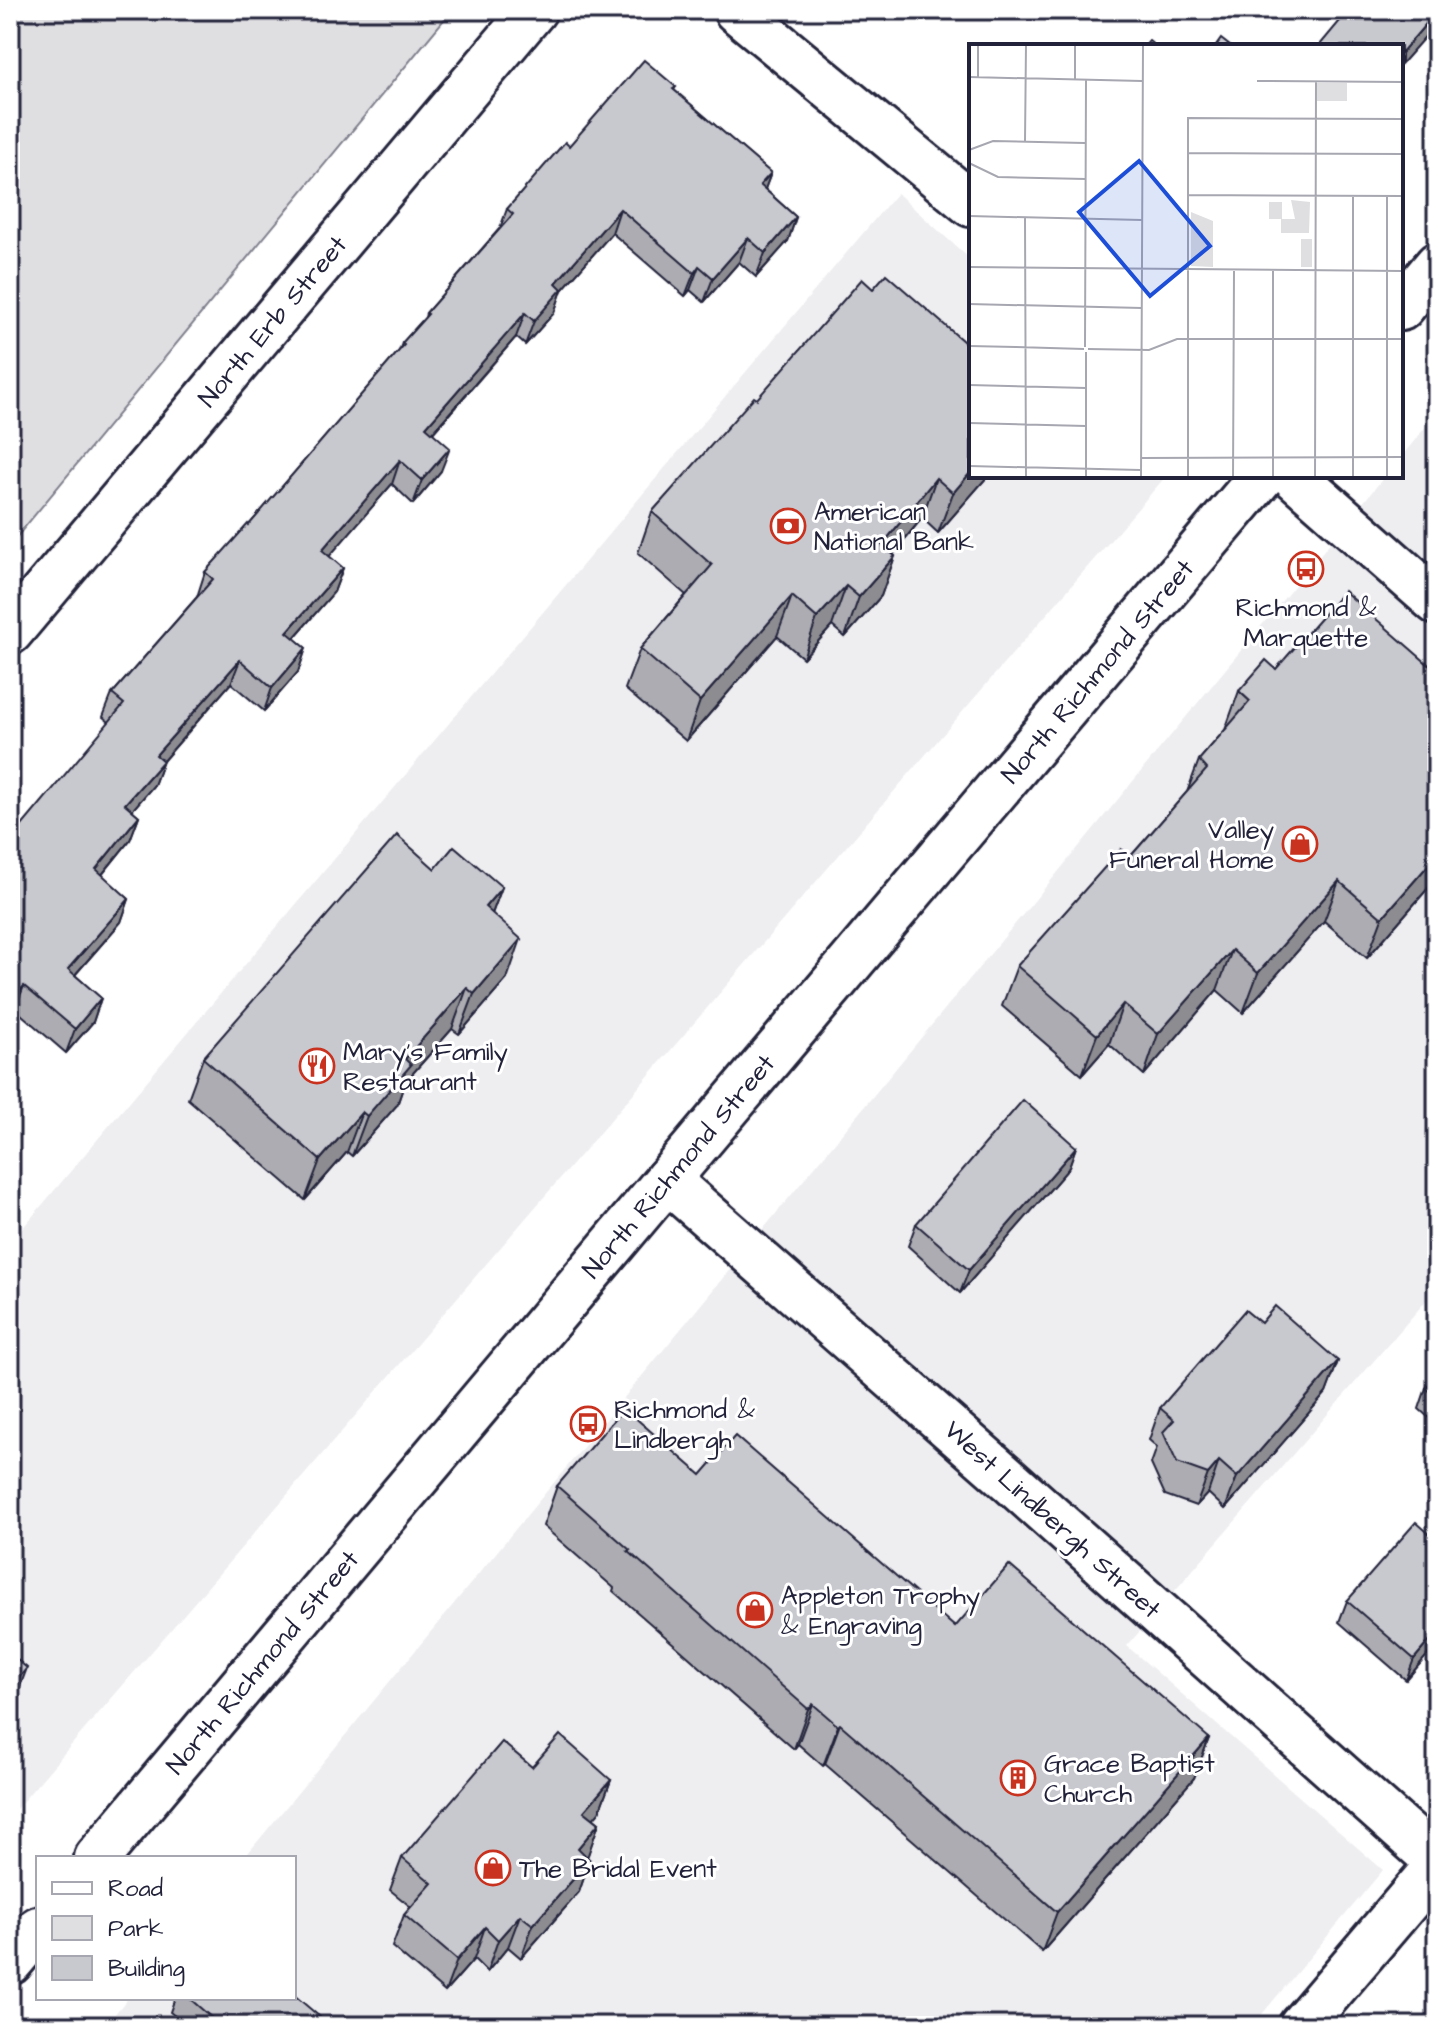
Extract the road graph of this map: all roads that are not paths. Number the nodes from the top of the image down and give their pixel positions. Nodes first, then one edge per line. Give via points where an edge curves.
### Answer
1 (534, 10) edge
2 (736, 10) edge
3 (969, 202) edge
4 (1437, 265) edge
5 (1403, 306) edge
6 (1260, 478) edge
7 (1296, 478) edge
8 (1437, 602) edge
9 (10, 632) edge
10 (667, 1180) junction
11 (99, 1856) edge
12 (1437, 1863) edge
13 (36, 1931) edge
14 (10, 1962) edge
15 (1301, 2026) edge

1 - 9 street, North Erb Street
2 - 3 street
4 - 5 street
6 - 10 street, North Richmond Street
7 - 8 street
10 - 11 street, North Richmond Street
10 - 12 street, West Lindbergh Street
12 - 15 street
13 - 14 street

